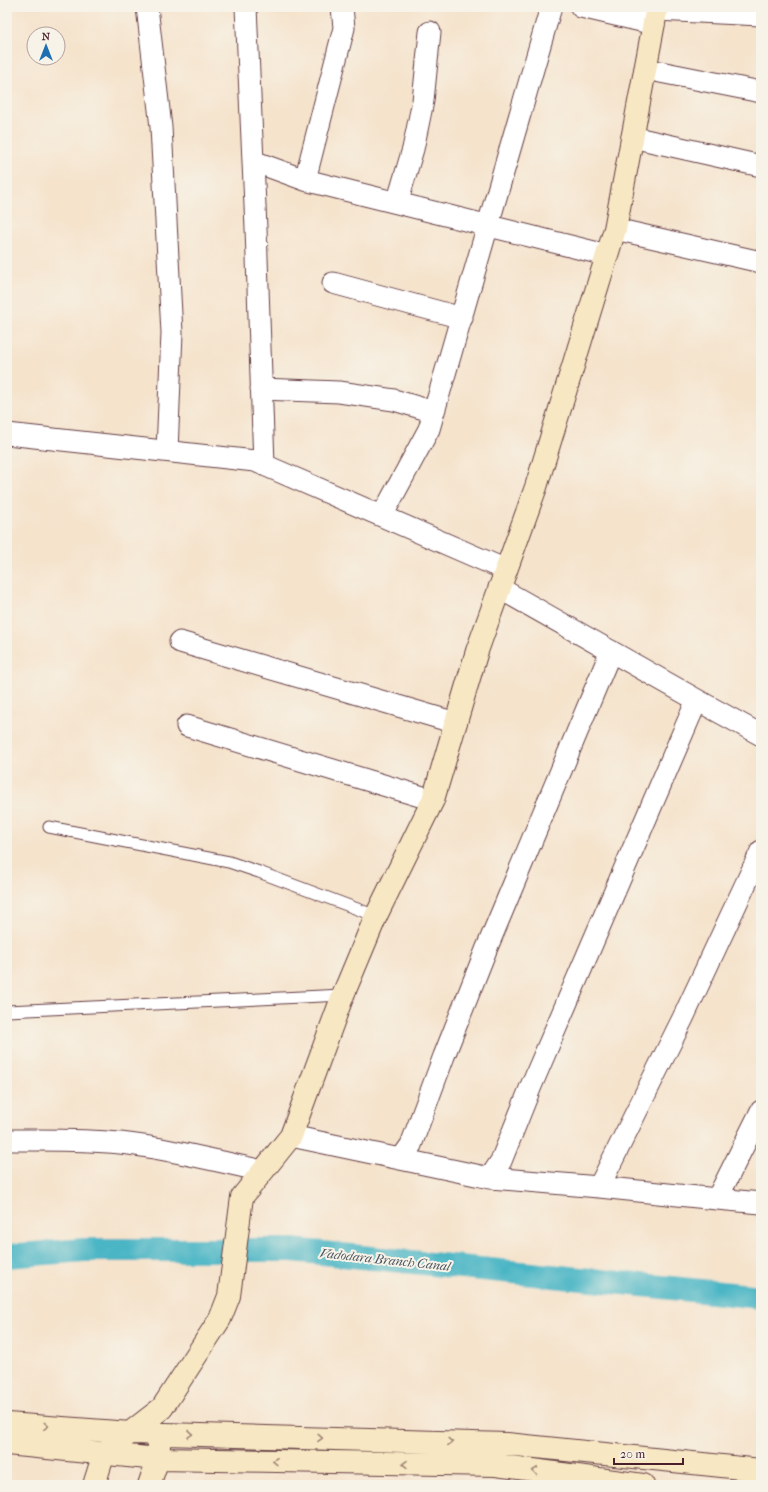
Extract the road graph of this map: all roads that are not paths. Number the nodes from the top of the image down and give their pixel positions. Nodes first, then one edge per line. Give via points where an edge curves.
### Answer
1 (147, 7) edge
2 (246, 7) edge
3 (342, 7) edge
4 (551, 7) edge
5 (581, 7) edge
6 (656, 14) edge
7 (761, 16) edge
8 (430, 32) dead end
9 (645, 69) junction
10 (761, 92) edge
11 (632, 137) junction
12 (253, 161) junction
13 (761, 166) edge
14 (305, 180) junction
15 (397, 203) junction
16 (489, 226) junction
17 (614, 229) junction
18 (606, 255) junction
19 (761, 262) edge
20 (333, 282) dead end
21 (462, 318) junction
22 (261, 389) junction
23 (434, 412) junction
24 (7, 434) edge
25 (167, 452) junction
26 (264, 465) junction
27 (382, 516) junction
28 (502, 579) junction
29 (180, 642) dead end
30 (611, 651) junction
31 (697, 700) junction
32 (456, 723) junction
33 (187, 726) dead end
34 (761, 735) edge
35 (433, 800) junction
36 (49, 827) dead end
37 (761, 851) edge
38 (376, 916) junction
39 (343, 996) junction
40 (7, 1011) edge
41 (761, 1111) edge
42 (291, 1136) junction
43 (7, 1140) edge
44 (401, 1160) junction
45 (263, 1171) junction
46 (490, 1178) junction
47 (598, 1187) junction
48 (717, 1199) junction
49 (761, 1203) edge
50 (162, 1408) junction
51 (7, 1424) edge
52 (131, 1433) junction
53 (160, 1433) junction
54 (7, 1444) edge
55 (104, 1453) junction
56 (158, 1459) junction
57 (761, 1470) edge
58 (94, 1485) edge
59 (149, 1485) edge
60 (643, 1485) edge

1 - 25 street via 161,127 172,333
2 - 12 street
3 - 14 street via 344,28
4 - 16 street
5 - 6 street
6 - 7 street
6 - 9 street
8 - 15 street via 423,100 413,149
9 - 10 street
9 - 11 street
11 - 13 street
11 - 17 street
12 - 14 street
12 - 22 street
14 - 15 street
15 - 16 street
16 - 18 street
16 - 21 street
17 - 18 street
17 - 19 street
18 - 28 street via 536,487
20 - 21 street
21 - 23 street
22 - 23 street via 339,392 394,400
22 - 26 street
23 - 27 street via 429,429
24 - 25 street
25 - 26 street via 255,461
26 - 27 street
27 - 28 street
28 - 30 street
28 - 32 street
29 - 32 street
30 - 31 street
30 - 44 street via 486,950 411,1145
31 - 34 street
31 - 46 street via 501,1161
32 - 35 street
33 - 35 street
35 - 38 street
36 - 38 lane via 229,862
37 - 47 street via 683,1018
38 - 39 street
39 - 40 lane
39 - 42 street
41 - 48 street
42 - 44 street
42 - 45 street
43 - 45 street via 120,1143 162,1149
44 - 46 street
45 - 50 street via 242,1197 229,1296 220,1319
46 - 47 street
47 - 48 street
48 - 49 street
50 - 52 street
50 - 53 street
51 -> 52 street
52 - 53 street
52 - 55 street
53 - 56 street
53 -> 57 street via 507,1444
54 - 55 street
55 - 56 street
55 - 58 street
56 - 59 street
60 -> 56 street via 496,1465

